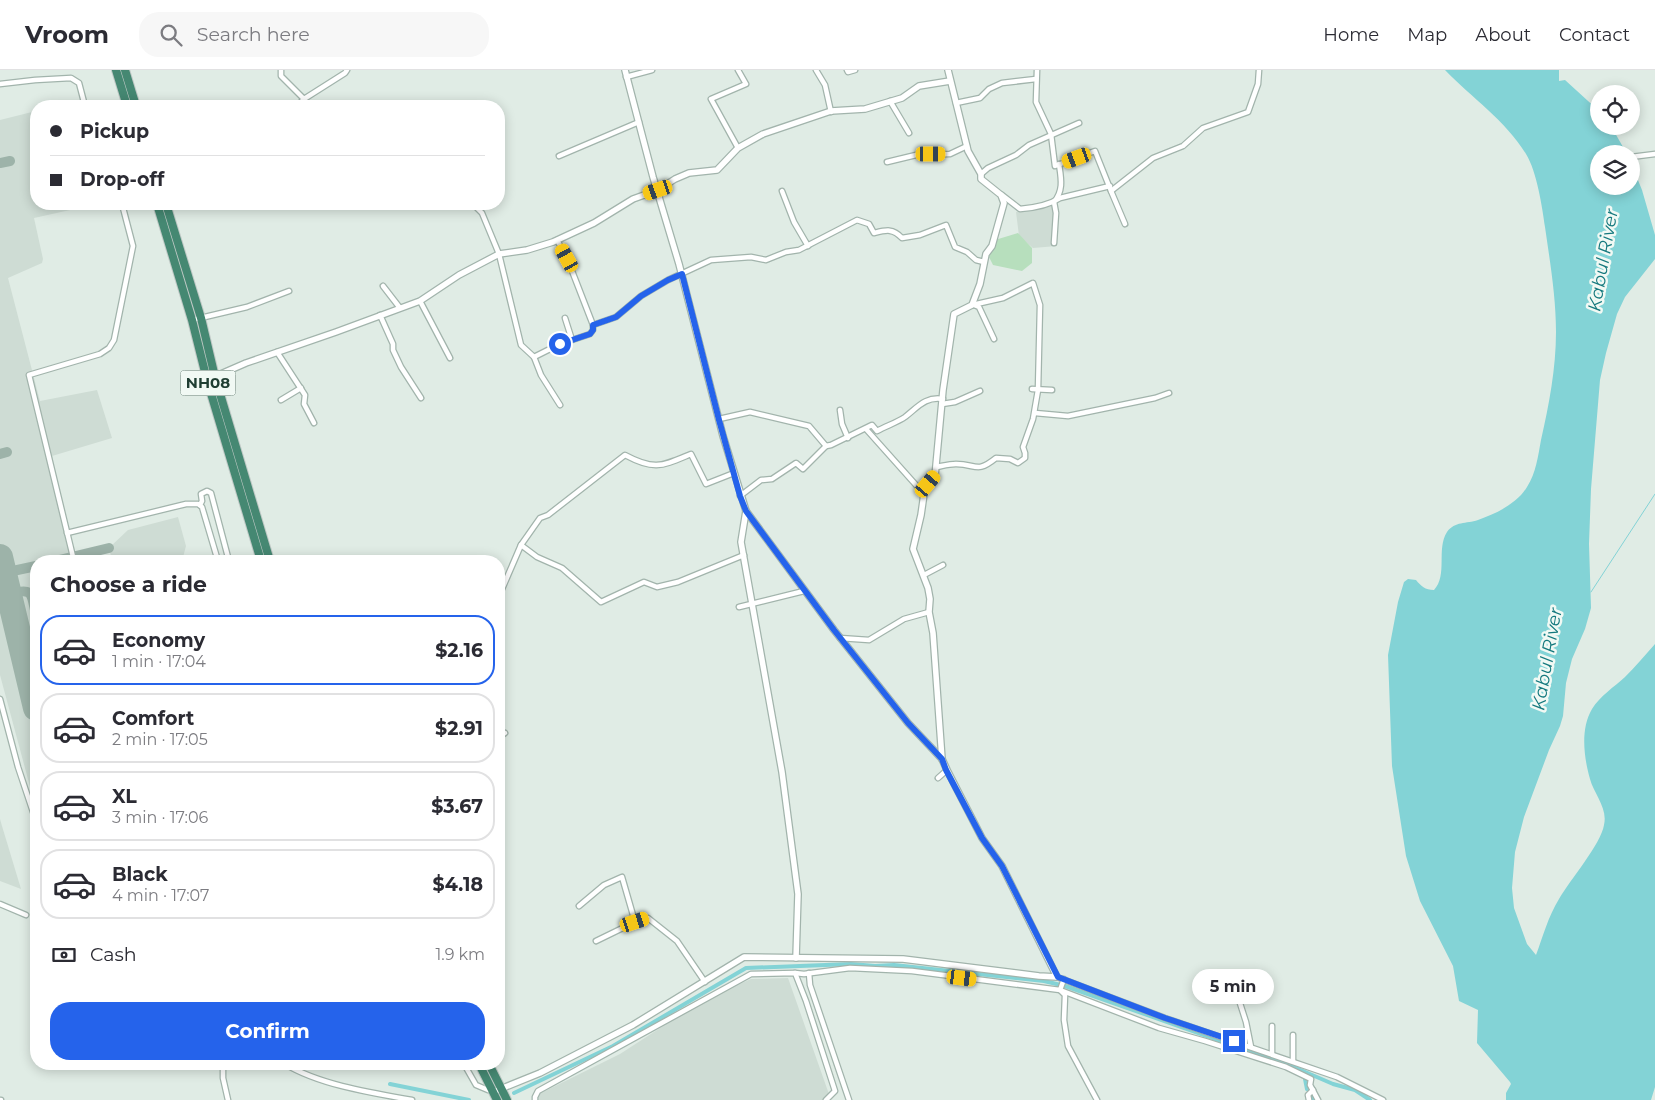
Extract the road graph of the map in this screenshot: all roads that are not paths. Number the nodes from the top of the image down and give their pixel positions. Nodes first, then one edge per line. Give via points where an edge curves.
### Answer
1 (116, 70) edge
2 (125, 70) edge
3 (281, 70) edge
4 (347, 70) edge
5 (625, 70) edge
6 (652, 70) edge
7 (738, 70) edge
8 (816, 70) edge
9 (847, 70) edge
10 (855, 70) edge
11 (948, 70) edge
12 (1037, 70) edge
13 (1259, 70) edge
14 (626, 77) junction
15 (1036, 79) junction
16 (950, 81) junction
17 (0, 84) edge
18 (304, 98) joint
19 (83, 100) edge
20 (125, 100) edge
21 (134, 100) edge
22 (890, 101) junction
23 (956, 103) junction
24 (830, 112) junction
25 (639, 122) junction
26 (1079, 123) dead end
27 (909, 133) dead end
28 (1051, 134) junction
29 (967, 146) junction
30 (738, 148) junction
31 (1655, 154) edge
32 (559, 156) dead end
33 (1640, 156) edge
34 (887, 162) dead end
35 (1059, 164) junction
36 (981, 174) junction
37 (1111, 189) junction
38 (658, 190) junction
39 (782, 191) dead end
40 (1001, 194) junction
41 (1054, 202) junction
42 (124, 210) edge
43 (159, 210) edge
44 (168, 210) edge
45 (479, 210) edge
46 (1125, 224) dead end
47 (557, 240) junction
48 (1054, 243) dead end
49 (808, 246) junction
50 (499, 254) junction
51 (984, 262) junction
52 (682, 274) junction
53 (382, 286) dead end
54 (289, 291) dead end
55 (420, 301) junction
56 (972, 305) junction
57 (400, 308) junction
58 (380, 315) junction
59 (201, 318) junction
60 (565, 318) dead end
61 (192, 320) junction
62 (593, 325) junction
63 (994, 339) dead end
64 (572, 340) junction
65 (277, 352) junction
66 (534, 357) junction
67 (450, 358) dead end
68 (215, 377) junction
69 (207, 380) junction
70 (300, 388) junction
71 (1035, 389) junction
72 (1052, 390) dead end
73 (980, 391) dead end
74 (1169, 393) dead end
75 (421, 398) dead end
76 (281, 400) dead end
77 (942, 401) junction
78 (560, 405) dead end
79 (840, 410) dead end
80 (1035, 412) junction
81 (719, 420) junction
82 (314, 423) dead end
83 (866, 429) junction
84 (848, 438) junction
85 (826, 446) junction
86 (936, 467) junction
87 (734, 473) junction
88 (924, 494) junction
89 (740, 496) junction
90 (200, 505) junction
91 (746, 511) junction
92 (67, 533) junction
93 (521, 545) junction
94 (72, 555) edge
95 (216, 555) edge
96 (227, 555) edge
97 (259, 555) edge
98 (268, 555) edge
99 (744, 556) junction
100 (943, 565) dead end
101 (924, 575) junction
102 (505, 582) edge
103 (804, 590) junction
104 (752, 604) junction
105 (739, 606) dead end
106 (929, 612) junction
107 (840, 638) junction
108 (0, 698) edge
109 (942, 759) junction
110 (946, 770) junction
111 (938, 778) dead end
112 (30, 803) edge
113 (0, 904) edge
114 (580, 906) dead end
115 (26, 915) dead end
116 (635, 922) junction
117 (596, 941) dead end
118 (796, 958) junction
119 (795, 973) junction
120 (809, 973) junction
121 (1061, 978) junction
122 (705, 982) junction
123 (1060, 990) junction
124 (1238, 997) dead end
125 (1272, 1026) dead end
126 (1294, 1035) dead end
127 (1251, 1047) junction
128 (1272, 1054) junction
129 (1293, 1061) junction
130 (223, 1070) edge
131 (295, 1070) edge
132 (467, 1070) edge
133 (482, 1070) edge
134 (491, 1070) edge
135 (502, 1089) junction
136 (1313, 1090) junction
137 (493, 1094) edge
138 (228, 1100) edge
139 (412, 1100) edge
140 (507, 1100) edge
141 (535, 1100) edge
142 (826, 1100) edge
143 (849, 1100) edge
144 (1098, 1100) edge
145 (1308, 1100) edge
146 (1318, 1100) edge
147 (1383, 1100) edge

1 - 20 highway
2 - 21 highway
3 - 18 street via 281,76
4 - 18 street
5 - 14 street
6 - 14 street
7 - 30 street via 746,84 711,99
8 - 24 street via 825,85
9 - 10 street
11 - 16 street
12 - 15 street
13 - 37 street via 1258,84 1248,112 1203,128 1182,146 1153,158
14 - 25 street
15 - 23 street via 1002,83 980,98
15 - 28 street via 1036,102
16 - 22 street via 920,86 902,98
16 - 23 street
17 - 19 street via 71,78 79,83
22 - 24 street via 865,109
22 - 27 street
23 - 29 street
24 - 30 street via 763,134
25 - 32 street
25 - 38 street
26 - 28 street
28 - 35 street via 1055,166
28 - 36 street
29 - 34 street via 950,154 916,155
29 - 36 street
30 - 38 street via 717,170 689,173
31 - 33 street
35 - 37 street via 1096,151
35 - 41 street via 1062,184
36 - 40 street via 981,179
37 - 41 street via 1060,198
37 - 46 street
38 - 47 street via 633,199 594,223
38 - 52 street
39 - 49 street
40 - 41 street via 1020,209
40 - 51 street via 1002,211
41 - 48 street
42 - 92 street via 133,246 114,340 100,354 30,375
43 - 61 highway, NH08
44 - 59 highway, NH08
45 - 50 street
47 - 50 street via 527,250
47 - 62 street
49 - 51 street via 857,220 869,224 874,233 887,230 897,232 902,238 946,225 955,247
49 - 52 street via 766,260 751,257 711,260
50 - 55 street
50 - 66 street via 521,345
51 - 56 street
52 - 62 street via 641,296 616,317
52 - 81 street
53 - 57 street
54 - 59 street via 247,307
55 - 57 street
55 - 67 street
56 - 63 street via 979,307
56 - 71 street via 1003,298 1032,283 1040,305
56 - 77 street via 954,314
57 - 58 street
58 - 65 street
58 - 75 street via 401,367
59 - 61 street
59 - 68 highway, NH08
60 - 64 street
61 - 69 highway, NH08
62 - 64 street via 590,334
64 - 66 street
65 - 68 street
65 - 70 street
66 - 78 street
68 - 69 street
68 - 98 highway, NH08
69 - 97 highway, NH08
70 - 76 street
70 - 82 street
71 - 72 street
71 - 80 street
73 - 77 street via 955,402
74 - 80 street via 1068,416
77 - 83 street via 940,398 921,402 904,418 877,431 872,425
77 - 86 street
79 - 84 street
80 - 86 street via 1023,447 1025,458 1018,463 996,458 977,468 957,464
81 - 85 street via 750,412 809,426
81 - 87 street
83 - 84 street
83 - 88 street
84 - 85 street
85 - 89 street via 803,469 796,463 772,479 761,480
86 - 88 street via 935,476
87 - 89 street
87 - 93 street via 706,484 692,454 661,466 640,463 625,454 548,516 540,518
88 - 101 street via 913,549
89 - 91 street
90 - 92 street via 186,504
90 - 95 street
90 - 96 street via 201,494 211,493
91 - 99 street via 741,542
91 - 103 street
92 - 94 street
93 - 99 street via 537,558 562,568 601,602 644,582 657,587 678,582
93 - 102 street
99 - 104 street
100 - 101 street
101 - 106 street via 930,599
103 - 104 street
103 - 107 street
104 - 105 street
104 - 118 street via 782,772 798,894
106 - 107 street via 904,619 869,640
106 - 109 street
107 - 109 street via 908,723
108 - 112 street
109 - 110 street
110 - 111 street
110 - 121 street via 982,838 1002,866
113 - 115 street
114 - 116 street via 604,884 622,877
116 - 117 street
116 - 122 street via 648,918 677,942
118 - 121 street via 903,959
118 - 122 street via 744,957
119 - 120 street
119 - 141 street via 751,974 538,1091
119 - 142 street via 835,1091
120 - 123 street via 850,968 912,971
120 - 143 street via 810,985
121 - 123 street
121 - 127 street
122 - 135 street via 633,1025
123 - 136 street via 1159,1028 1286,1067 1311,1079
123 - 144 street via 1064,995 1068,1046
124 - 127 street
125 - 128 street
126 - 129 street
127 - 128 street
128 - 129 street
129 - 147 street via 1337,1077
130 - 138 street
131 - 139 street via 324,1082
132 - 137 street via 476,1085
133 - 137 highway
134 - 135 highway
135 - 137 street
135 - 140 highway
136 - 145 street
136 - 146 street

